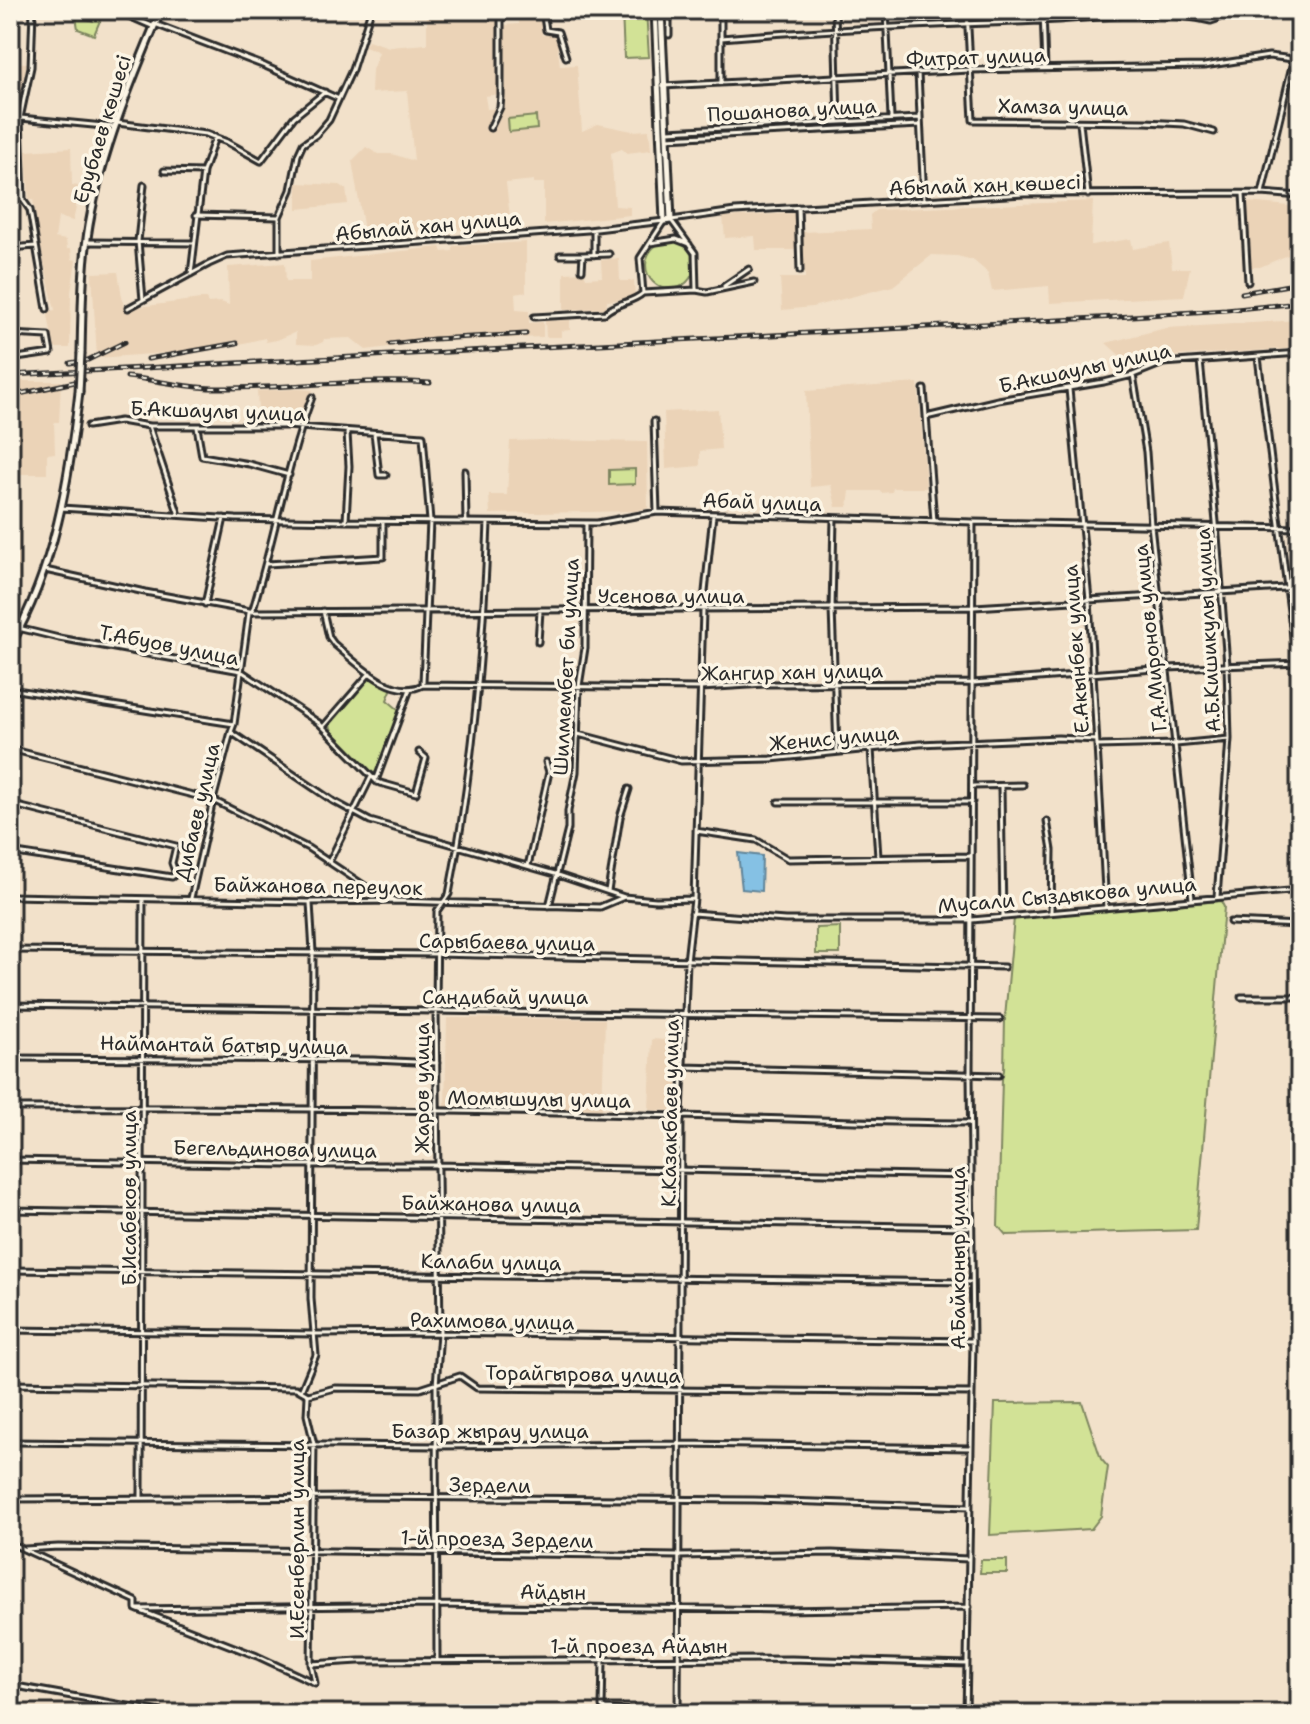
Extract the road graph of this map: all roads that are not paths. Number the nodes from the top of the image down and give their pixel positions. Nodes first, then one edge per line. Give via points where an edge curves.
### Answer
1 (33, 10) edge
2 (115, 10) edge
3 (161, 10) edge
4 (371, 10) edge
5 (501, 10) edge
6 (543, 10) edge
7 (655, 10) edge
8 (661, 10) edge
9 (721, 10) edge
10 (835, 10) edge
11 (886, 10) edge
12 (967, 10) edge
13 (1043, 10) edge
14 (1220, 10) edge
15 (1044, 21) junction
16 (669, 22) dead end
17 (967, 24) junction
18 (155, 25) junction
19 (887, 27) junction
20 (836, 31) junction
21 (1300, 32) edge
22 (669, 35) dead end
23 (721, 38) junction
24 (566, 57) dead end
25 (1293, 59) junction
26 (1045, 69) junction
27 (970, 70) junction
28 (918, 73) junction
29 (890, 74) junction
30 (836, 75) junction
31 (721, 82) junction
32 (661, 86) junction
33 (325, 92) junction
34 (337, 98) junction
35 (10, 117) edge
36 (20, 118) junction
37 (919, 118) junction
38 (891, 119) junction
39 (838, 122) junction
40 (1080, 122) junction
41 (117, 125) junction
42 (920, 125) junction
43 (490, 128) dead end
44 (1214, 132) dead end
45 (667, 135) junction
46 (215, 137) junction
47 (164, 171) dead end
48 (203, 172) junction
49 (144, 185) dead end
50 (1243, 193) junction
51 (1262, 193) junction
52 (1088, 195) junction
53 (1300, 196) edge
54 (10, 197) edge
55 (23, 200) junction
56 (924, 200) junction
57 (798, 207) junction
58 (196, 215) junction
59 (279, 217) junction
60 (668, 221) junction
61 (594, 229) junction
62 (138, 241) junction
63 (87, 242) junction
64 (194, 243) junction
65 (647, 244) junction
66 (36, 246) junction
67 (692, 247) junction
68 (10, 248) edge
69 (279, 253) junction
70 (609, 254) dead end
71 (560, 255) dead end
72 (583, 255) junction
73 (594, 255) junction
74 (749, 269) dead end
75 (582, 270) dead end
76 (800, 271) dead end
77 (191, 274) junction
78 (754, 282) dead end
79 (1248, 282) dead end
80 (721, 289) junction
81 (696, 290) junction
82 (643, 293) junction
83 (143, 300) junction
84 (128, 308) dead end
85 (47, 309) dead end
86 (534, 317) dead end
87 (10, 334) edge
88 (1300, 353) edge
89 (1258, 356) junction
90 (10, 359) edge
91 (1200, 361) junction
92 (1133, 375) junction
93 (924, 389) dead end
94 (1069, 389) junction
95 (312, 397) dead end
96 (926, 417) junction
97 (654, 421) dead end
98 (88, 426) dead end
99 (149, 426) junction
100 (197, 427) junction
101 (300, 428) junction
102 (347, 433) junction
103 (374, 433) junction
104 (465, 471) dead end
105 (289, 475) junction
106 (386, 475) dead end
107 (61, 508) junction
108 (657, 512) junction
109 (713, 514) junction
110 (179, 515) junction
111 (224, 518) junction
112 (834, 518) junction
113 (279, 519) junction
114 (346, 521) junction
115 (430, 521) junction
116 (934, 521) junction
117 (383, 522) junction
118 (466, 522) junction
119 (488, 522) junction
120 (973, 522) junction
121 (586, 523) junction
122 (1081, 524) junction
123 (1151, 525) junction
124 (1216, 526) junction
125 (1280, 528) junction
126 (1300, 528) edge
127 (267, 564) junction
128 (45, 570) junction
129 (1300, 587) edge
130 (1289, 588) junction
131 (1220, 593) junction
132 (1159, 597) junction
133 (1089, 600) junction
134 (205, 604) junction
135 (974, 607) junction
136 (832, 609) junction
137 (586, 610) junction
138 (251, 611) junction
139 (323, 611) junction
140 (428, 611) junction
141 (540, 611) junction
142 (703, 611) junction
143 (485, 612) junction
144 (10, 626) edge
145 (20, 628) junction
146 (538, 642) dead end
147 (10, 646) edge
148 (1298, 663) edge
149 (1227, 665) junction
150 (1167, 668) junction
151 (241, 671) junction
152 (370, 673) junction
153 (1093, 675) junction
154 (973, 683) junction
155 (834, 684) junction
156 (423, 685) junction
157 (479, 686) junction
158 (579, 686) junction
159 (701, 688) junction
160 (10, 689) edge
161 (410, 689) junction
162 (1300, 691) edge
163 (234, 724) junction
164 (323, 727) junction
165 (231, 732) junction
166 (578, 734) junction
167 (1229, 739) junction
168 (973, 743) junction
169 (1096, 743) junction
170 (1176, 744) junction
171 (870, 748) junction
172 (10, 749) edge
173 (837, 750) junction
174 (419, 752) dead end
175 (699, 760) junction
176 (546, 762) dead end
177 (371, 777) junction
178 (1023, 785) dead end
179 (973, 786) junction
180 (1001, 787) junction
181 (629, 789) dead end
182 (213, 800) junction
183 (778, 802) dead end
184 (874, 802) junction
185 (972, 802) junction
186 (10, 804) edge
187 (353, 814) junction
188 (1047, 821) dead end
189 (696, 831) junction
190 (459, 845) junction
191 (10, 852) edge
192 (972, 856) junction
193 (878, 857) junction
194 (329, 862) junction
195 (528, 866) junction
196 (555, 874) junction
197 (1300, 890) edge
198 (607, 892) junction
199 (10, 896) edge
200 (624, 897) junction
201 (1217, 897) junction
202 (191, 898) junction
203 (694, 899) junction
204 (1192, 899) junction
205 (143, 900) junction
206 (396, 901) junction
207 (310, 902) junction
208 (446, 903) junction
209 (549, 906) junction
210 (1106, 908) junction
211 (692, 913) junction
212 (1051, 913) junction
213 (1003, 917) junction
214 (972, 920) junction
215 (1230, 922) dead end
216 (1300, 925) edge
217 (10, 950) edge
218 (144, 950) junction
219 (313, 952) junction
220 (437, 954) junction
221 (687, 961) junction
222 (971, 967) junction
223 (1004, 967) dead end
224 (1241, 997) dead end
225 (1300, 997) edge
226 (10, 1005) edge
227 (142, 1007) junction
228 (312, 1008) junction
229 (436, 1011) junction
230 (685, 1013) junction
231 (970, 1018) junction
232 (1000, 1019) dead end
233 (10, 1058) edge
234 (143, 1058) junction
235 (311, 1061) junction
236 (437, 1063) junction
237 (683, 1067) junction
238 (970, 1074) junction
239 (999, 1075) dead end
240 (10, 1108) edge
241 (143, 1108) junction
242 (312, 1111) junction
243 (438, 1112) junction
244 (681, 1116) junction
245 (971, 1123) junction
246 (10, 1160) edge
247 (143, 1161) junction
248 (312, 1164) junction
249 (437, 1165) junction
250 (681, 1170) junction
251 (971, 1176) junction
252 (10, 1210) edge
253 (143, 1212) junction
254 (313, 1216) junction
255 (437, 1217) junction
256 (682, 1221) junction
257 (971, 1227) junction
258 (10, 1270) edge
259 (143, 1271) junction
260 (313, 1273) junction
261 (437, 1274) junction
262 (680, 1279) junction
263 (972, 1282) junction
264 (10, 1330) edge
265 (143, 1332) junction
266 (440, 1333) junction
267 (313, 1334) junction
268 (679, 1338) junction
269 (973, 1341) junction
270 (10, 1384) edge
271 (141, 1385) junction
272 (436, 1385) junction
273 (680, 1390) junction
274 (301, 1391) junction
275 (972, 1393) junction
276 (308, 1395) junction
277 (10, 1442) edge
278 (142, 1443) junction
279 (314, 1444) junction
280 (679, 1444) junction
281 (437, 1446) junction
282 (971, 1448) junction
283 (141, 1497) junction
284 (313, 1498) junction
285 (10, 1499) edge
286 (436, 1499) junction
287 (679, 1501) junction
288 (970, 1507) junction
289 (10, 1543) edge
290 (25, 1549) junction
291 (315, 1552) junction
292 (436, 1553) junction
293 (679, 1556) junction
294 (968, 1559) junction
295 (436, 1605) junction
296 (313, 1607) junction
297 (969, 1607) junction
298 (677, 1608) junction
299 (136, 1609) junction
300 (437, 1660) junction
301 (603, 1660) junction
302 (677, 1661) junction
303 (311, 1664) junction
304 (967, 1664) junction
305 (10, 1685) edge
306 (173, 1714) edge
307 (678, 1714) edge
308 (772, 1714) edge
309 (861, 1714) edge
310 (925, 1714) edge
311 (966, 1714) edge

1 - 36 street via 31,67
2 - 18 street
3 - 18 main road, Ерубаев көшесі
4 - 34 street
5 - 43 street via 500,107
6 - 24 street via 546,30 558,32
7 - 32 main road
8 - 32 main road
9 - 23 street
10 - 20 street
11 - 19 street
12 - 17 street, Хамза улица
13 - 15 street
14 - 15 street via 1211,21 1171,16
15 - 17 street
15 - 26 street
16 - 22 street
17 - 19 street
17 - 27 street, Хамза улица
18 - 33 street
18 - 41 main road, Ерубаев көшесі
19 - 20 street
19 - 29 street
20 - 23 street
20 - 30 street
21 - 25 street
23 - 31 street
25 - 26 street, Фитрат улица
25 - 51 street
26 - 27 street, Фитрат улица
27 - 28 street, Фитрат улица
27 - 40 street, Хамза улица via 973,120
28 - 29 street, Фитрат улица
28 - 37 street
29 - 30 street, Фитрат улица
29 - 38 street
30 - 31 street, Фитрат улица
30 - 39 street
31 - 32 street, Фитрат улица
32 - 45 main road
32 - 60 main road
33 - 34 street
33 - 46 street via 294,117 261,161
34 - 59 street via 326,124 303,144
35 - 36 street
36 - 41 street
36 - 55 street
37 - 38 street, Пошанова улица
37 - 42 street
38 - 39 street, Пошанова улица
39 - 45 street, Пошанова улица
40 - 44 street, Хамза улица via 1184,124
40 - 52 street
41 - 46 street
41 - 63 main road, Ерубаев көшесі
42 - 45 street, Пошанова улица
42 - 56 street
45 - 60 main road
46 - 48 street
47 - 48 street
48 - 58 street
49 - 62 street
50 - 51 street, Абылай хан көшесі
50 - 52 street, Абылай хан көшесі
50 - 79 street
51 - 53 street, Абылай хан көшесі
52 - 56 street, Абылай хан көшесі
54 - 55 street
55 - 66 street via 30,210
56 - 57 street, Абылай хан көшесі
57 - 60 street, Абылай хан көшесі
57 - 76 street
58 - 59 street
58 - 64 street
59 - 69 street
60 - 61 street, Абылай хан улица
60 - 65 street
60 - 67 street
61 - 69 street, Абылай хан улица
61 - 73 street
62 - 63 street
62 - 64 street
62 - 83 street
63 - 107 main road, Ерубаев көшесі, bridge via 79,392
64 - 77 street
65 - 67 street via 676,239
65 - 82 street via 640,258
66 - 68 street
66 - 85 street
67 - 81 street
69 - 77 street, Абылай хан улица via 227,256
70 - 73 street
71 - 72 street
72 - 73 street
72 - 75 street
74 - 80 street
77 - 83 street, Абылай хан улица
78 - 80 street
80 - 81 street
81 - 82 street
82 - 86 street via 605,313
83 - 84 street, Абылай хан улица
87 - 90 street via 48,336 51,353
88 - 89 street, Б.Акшаулы улица
89 - 91 street, Б.Акшаулы улица
89 - 125 street
91 - 92 street, Б.Акшаулы улица via 1163,363
91 - 124 street, А.Б.Кишикулы улица
92 - 94 street, Б.Акшаулы улица
92 - 123 street, Г.А.Миронов улица
93 - 96 street
94 - 96 street, Б.Акшаулы улица
94 - 122 street, Е.Акынбек улица
95 - 101 street
96 - 116 street
97 - 108 street
98 - 99 street, Б.Акшаулы улица via 120,421
99 - 100 street, Б.Акшаулы улица
99 - 110 street
100 - 101 street, Б.Акшаулы улица
100 - 105 street via 202,456
101 - 102 street, Б.Акшаулы улица
101 - 105 street
102 - 103 street, Б.Акшаулы улица
102 - 114 street
103 - 106 street via 379,475
103 - 115 street, Б.Акшаулы улица via 423,436
104 - 118 street
105 - 113 street
107 - 110 street, Абай улица
107 - 128 main road, Ерубаев көшесі
108 - 109 street, Абай улица
108 - 121 street, Абай улица
109 - 112 street, Абай улица
109 - 142 street, К.Казакбаев улица
110 - 111 street, Абай улица
111 - 113 street, Абай улица
111 - 134 street
112 - 116 street, Абай улица
112 - 136 street
113 - 114 street, Абай улица
113 - 127 street
114 - 117 street, Абай улица
115 - 117 street, Абай улица
115 - 118 street, Абай улица
115 - 140 street
116 - 120 street, Абай улица
117 - 127 street via 383,557
118 - 119 street, Абай улица
119 - 121 street, Абай улица
119 - 143 street, Жаров улица
120 - 122 street, Абай улица
120 - 135 street, А.Байконыр улица
121 - 137 street, Шилмембет би улица
122 - 123 street, Абай улица
122 - 133 street, Е.Акынбек улица
123 - 124 street, Абай улица
123 - 132 street, Г.А.Миронов улица
124 - 125 street, Абай улица
124 - 131 street, А.Б.Кишикулы улица
125 - 126 street, Абай улица
125 - 130 street
127 - 138 street
128 - 134 street, Усенова улица
128 - 145 main road, Ерубаев көшесі
129 - 130 street, Усенова улица
130 - 131 street, Усенова улица
130 - 148 street
131 - 132 street, Усенова улица
131 - 149 street, А.Б.Кишикулы улица
132 - 133 street, Усенова улица
132 - 150 street, Г.А.Миронов улица
133 - 135 street, Усенова улица
133 - 153 street, Е.Акынбек улица
134 - 138 street, Усенова улица
135 - 136 street, Усенова улица
135 - 154 street, А.Байконыр улица
136 - 142 street, Усенова улица
136 - 155 street
137 - 141 street, Усенова улица
137 - 142 street, Усенова улица
137 - 158 street, Шилмембет би улица
138 - 139 street, Усенова улица
138 - 151 street
139 - 140 street, Усенова улица
139 - 152 street via 329,637
140 - 143 street, Усенова улица
140 - 156 street
141 - 143 street, Усенова улица
141 - 146 street
142 - 159 street, К.Казакбаев улица
143 - 157 street, Жаров улица
144 - 145 street
145 - 147 main road, Ерубаев көшесі
145 - 151 street, Т.Абуов улица
148 - 149 street, Жангир хан улица
148 - 162 street
149 - 150 street, Жангир хан улица
149 - 167 street, А.Б.Кишикулы улица
150 - 153 street, Жангир хан улица
150 - 170 street, Г.А.Миронов улица
151 - 163 street
151 - 164 street, Т.Абуов улица
152 - 161 street
152 - 164 street
153 - 154 street, Жангир хан улица
153 - 169 street, Е.Акынбек улица
154 - 155 street, Жангир хан улица
154 - 168 street, А.Байконыр улица
155 - 159 street, Жангир хан улица
155 - 173 street
156 - 157 street, Жангир хан улица
156 - 161 street, Жангир хан улица
157 - 158 street, Жангир хан улица
157 - 190 street, Жаров улица
158 - 159 street, Жангир хан улица
158 - 166 street, Шилмембет би улица
159 - 175 street, К.Казакбаев улица
160 - 163 street
161 - 177 street via 377,778
163 - 165 street, Дибаев улица
164 - 177 street, Т.Абуов улица
165 - 182 street, Дибаев улица
165 - 187 street
166 - 175 street, Женис улица via 681,761
166 - 196 street, Шилмембет би улица via 568,829
167 - 170 street, Женис улица
167 - 201 street, А.Б.Кишикулы улица
168 - 169 street, Женис улица via 1058,738
168 - 171 street, Женис улица
168 - 179 street, А.Байконыр улица
169 - 170 street, Женис улица
169 - 210 street, Е.Акынбек улица
170 - 204 street, Г.А.Миронов улица
171 - 173 street, Женис улица
171 - 184 street
172 - 182 street
173 - 175 street, Женис улица via 771,759
174 - 177 street via 426,758 416,793
175 - 189 street, К.Казакбаев улица
176 - 195 street via 549,772
177 - 187 street
178 - 180 street
179 - 180 street
179 - 185 street, А.Байконыр улица
180 - 213 street
181 - 198 street
182 - 194 street
182 - 202 street, Дибаев улица
183 - 184 street
184 - 185 street
184 - 193 street
185 - 192 street, А.Байконыр улица
186 - 191 street, Дибаев улица via 176,846 176,874
187 - 190 street
187 - 194 street
188 - 212 street
189 - 193 street via 756,840 788,859
189 - 203 street, К.Казакбаев улица
190 - 195 street
190 - 208 street, Жаров улица
192 - 193 street
192 - 214 street, А.Байконыр улица
194 - 206 street
195 - 196 street
196 - 198 street
196 - 209 street, Шилмембет би улица
197 - 201 street, Мусали Сыздыкова улица
198 - 200 street
199 - 205 street, Байжанова переулок
200 - 203 street
200 - 209 street, Байжанова переулок via 600,907
201 - 204 street, Мусали Сыздыкова улица
202 - 205 street, Байжанова переулок
202 - 207 street, Байжанова переулок
203 - 211 street, К.Казакбаев улица
204 - 210 street, Мусали Сыздыкова улица
205 - 218 street, Б.Исабеков улица
206 - 207 street, Байжанова переулок
206 - 208 street, Байжанова переулок
207 - 219 street
208 - 209 street, Байжанова переулок
208 - 220 street, Жаров улица via 437,911
210 - 212 street, Мусали Сыздыкова улица
211 - 214 street, Мусали Сыздыкова улица via 785,920
211 - 221 street, К.Казакбаев улица
212 - 213 street, Мусали Сыздыкова улица
213 - 214 street, Мусали Сыздыкова улица
214 - 222 street, А.Байконыр улица
215 - 216 street
217 - 218 street, Сарыбаева улица
218 - 219 street, Сарыбаева улица
218 - 227 street, Б.Исабеков улица
219 - 220 street, Сарыбаева улица
219 - 228 street
220 - 221 street, Сарыбаева улица
220 - 229 street, Жаров улица
221 - 222 street, Сарыбаева улица
221 - 230 street, К.Казакбаев улица
222 - 223 street, Сарыбаева улица
222 - 231 street, А.Байконыр улица
224 - 225 street
226 - 227 street, Сандибай улица
227 - 228 street, Сандибай улица
227 - 234 street, Б.Исабеков улица
228 - 229 street, Сандибай улица
228 - 235 street
229 - 230 street, Сандибай улица
229 - 236 street, Жаров улица
230 - 231 street, Сандибай улица
230 - 237 street, К.Казакбаев улица
231 - 232 street, Сандибай улица
231 - 238 street, А.Байконыр улица
233 - 234 street, Наймантай батыр улица
234 - 235 street, Наймантай батыр улица
234 - 241 street, Б.Исабеков улица
235 - 236 street, Наймантай батыр улица
235 - 242 street
236 - 243 street, Жаров улица
237 - 238 street
237 - 244 street, К.Казакбаев улица
238 - 239 street
238 - 245 street, А.Байконыр улица
240 - 241 street, Момышулы улица
241 - 242 street, Момышулы улица
241 - 247 street, Б.Исабеков улица
242 - 243 street, Момышулы улица
242 - 248 street
243 - 244 street, Момышулы улица
243 - 249 street, Жаров улица
244 - 245 street, Момышулы улица
244 - 250 street, К.Казакбаев улица
245 - 251 street, А.Байконыр улица
246 - 247 street, Бегельдинова улица
247 - 248 street, Бегельдинова улица
247 - 253 street, Б.Исабеков улица
248 - 249 street, Бегельдинова улица
248 - 254 street
249 - 250 street, Бегельдинова улица
249 - 255 street, Жаров улица
250 - 251 street, Бегельдинова улица
250 - 256 street, К.Казакбаев улица
251 - 257 street, А.Байконыр улица
252 - 253 street, Байжанова улица
253 - 254 street, Байжанова улица
253 - 259 street, Б.Исабеков улица
254 - 255 street, Байжанова улица
254 - 260 street
255 - 256 street, Байжанова улица
255 - 261 street, Жаров улица
256 - 257 street, Байжанова улица
256 - 262 street, К.Казакбаев улица
257 - 263 street, А.Байконыр улица
258 - 259 street, Калаби улица
259 - 260 street, Калаби улица
259 - 265 street, Б.Исабеков улица
260 - 261 street, Калаби улица
260 - 267 street
261 - 262 street, Калаби улица
261 - 266 street, Жаров улица
262 - 263 street, Калаби улица
262 - 268 street, К.Казакбаев улица
263 - 269 street, А.Байконыр улица
264 - 265 street, Рахимова улица
265 - 267 street, Рахимова улица
265 - 271 street, Б.Исабеков улица
266 - 267 street, Рахимова улица
266 - 268 street, Рахимова улица
266 - 272 street, Жаров улица
267 - 274 street via 316,1355
268 - 269 street, Рахимова улица
268 - 273 street, К.Казакбаев улица
269 - 275 street, А.Байконыр улица
270 - 271 street
271 - 274 street
271 - 278 street, Б.Исабеков улица
272 - 273 street, Торайгырова улица via 460,1376 477,1388
272 - 276 street, Торайгырова улица via 335,1388
272 - 281 street, Жаров улица
273 - 275 street, Торайгырова улица
273 - 280 street, К.Казакбаев улица
274 - 276 street
275 - 282 street, А.Байконыр улица
276 - 279 street, И.Есенберлин улица
277 - 278 street, Базар жырау улица
278 - 279 street, Базар жырау улица
278 - 283 street, Б.Исабеков улица
279 - 281 street, Базар жырау улица
279 - 284 street, И.Есенберлин улица
280 - 281 street, Базар жырау улица
280 - 282 street, Базар жырау улица
280 - 287 street, К.Казакбаев улица
281 - 286 street, Жаров улица
282 - 288 street, А.Байконыр улица
283 - 284 street, Зердели
283 - 285 street, Зердели
284 - 286 street, Зердели
284 - 291 street, И.Есенберлин улица
286 - 287 street, Зердели
286 - 292 street, Жаров улица
287 - 288 street, Зердели
287 - 293 street, К.Казакбаев улица
288 - 294 street, А.Байконыр улица
289 - 290 street
290 - 291 street, 1-й проезд Зердели
290 - 299 street via 127,1596 136,1601
291 - 292 street, 1-й проезд Зердели
291 - 296 street, И.Есенберлин улица
292 - 293 street, 1-й проезд Зердели
292 - 295 street, Жаров улица
293 - 294 street, 1-й проезд Зердели via 832,1553
293 - 298 street, К.Казакбаев улица
294 - 297 street, А.Байконыр улица
295 - 296 street, Айдын
295 - 298 street, Айдын
295 - 300 street, Жаров улица
296 - 299 street, Айдын
296 - 303 street, И.Есенберлин улица
297 - 298 street, Айдын
297 - 304 street, А.Байконыр улица
298 - 302 street, К.Казакбаев улица
299 - 303 street, И.Есенберлин улица via 315,1683
300 - 301 street, 1-й проезд Айдын
300 - 303 street, 1-й проезд Айдын
301 - 302 street, 1-й проезд Айдын
301 - 307 street via 602,1707
302 - 304 street, 1-й проезд Айдын
302 - 307 street, К.Казакбаев улица
304 - 311 street, А.Байконыр улица
305 - 306 street
307 - 308 street
309 - 310 street

